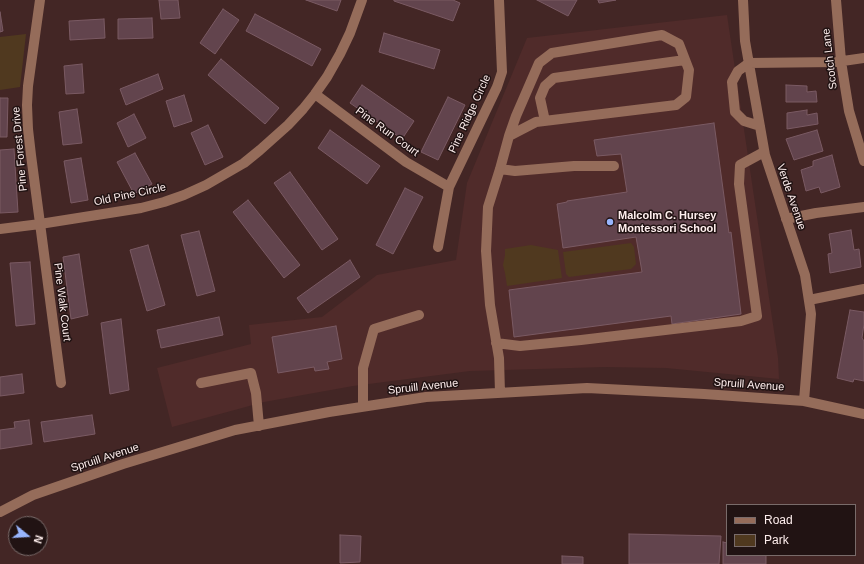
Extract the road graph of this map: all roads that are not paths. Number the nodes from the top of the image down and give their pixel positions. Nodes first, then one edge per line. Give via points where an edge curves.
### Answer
1 (40, 0) edge
2 (362, 0) edge
3 (499, 0) edge
4 (743, 0) edge
5 (836, 0) edge
6 (864, 58) edge
7 (685, 60) junction
8 (841, 62) junction
9 (749, 63) junction
10 (534, 75) junction
11 (548, 83) junction
12 (315, 94) junction
13 (544, 121) junction
14 (760, 126) junction
15 (510, 136) junction
16 (764, 152) junction
17 (864, 161) edge
18 (614, 166) dead end
19 (500, 169) junction
20 (449, 187) junction
21 (864, 207) edge
22 (786, 219) junction
23 (40, 224) junction
24 (0, 228) edge
25 (438, 247) dead end
26 (864, 289) edge
27 (809, 300) junction
28 (419, 315) dead end
29 (496, 343) junction
30 (61, 383) dead end
31 (201, 383) dead end
32 (500, 393) junction
33 (804, 402) junction
34 (364, 406) junction
35 (864, 414) edge
36 (259, 426) junction
37 (0, 512) edge

1 - 23 street, Pine Forest Drive via 27,105 30,155
2 - 12 street, Old Pine Circle via 340,54
3 - 20 street, Pine Ridge Circle via 502,72
4 - 9 street, Verde Avenue
5 - 8 street, Scotch Lane
6 - 8 street
7 - 10 street via 679,44 662,35 552,53 539,63
7 - 11 street via 554,78
7 - 13 street via 689,70 686,97 676,105
8 - 9 street
8 - 17 street, Scotch Lane via 850,111
9 - 14 street, Verde Avenue
9 - 14 street via 738,71 732,82 735,112 744,121
10 - 11 street
10 - 15 street
11 - 13 street via 540,98
12 - 20 street, Pine Run Court via 406,162
12 - 23 street, Old Pine Circle via 288,125 260,150 244,163 206,185 184,195 141,208
13 - 15 street via 536,122
14 - 16 street, Verde Avenue
15 - 19 street
16 - 22 street, Verde Avenue
16 - 29 street via 740,165 739,184 757,316 741,321 581,340 520,346
18 - 19 street via 574,166 515,171
19 - 29 street via 488,207 486,251
20 - 25 street, Pine Ridge Circle
21 - 22 street
22 - 27 street, Verde Avenue via 805,275
23 - 24 street, Old Pine Circle
23 - 30 street, Pine Walk Court
26 - 27 street
27 - 33 street, Verde Avenue via 811,314
28 - 34 street via 374,329 363,368
29 - 32 street
31 - 36 street via 251,373
32 - 33 street, Spruill Avenue via 587,388
32 - 34 street, Spruill Avenue via 426,396
33 - 35 street, Spruill Avenue
34 - 36 street, Spruill Avenue
36 - 37 street, Spruill Avenue via 235,430 123,464 33,495

